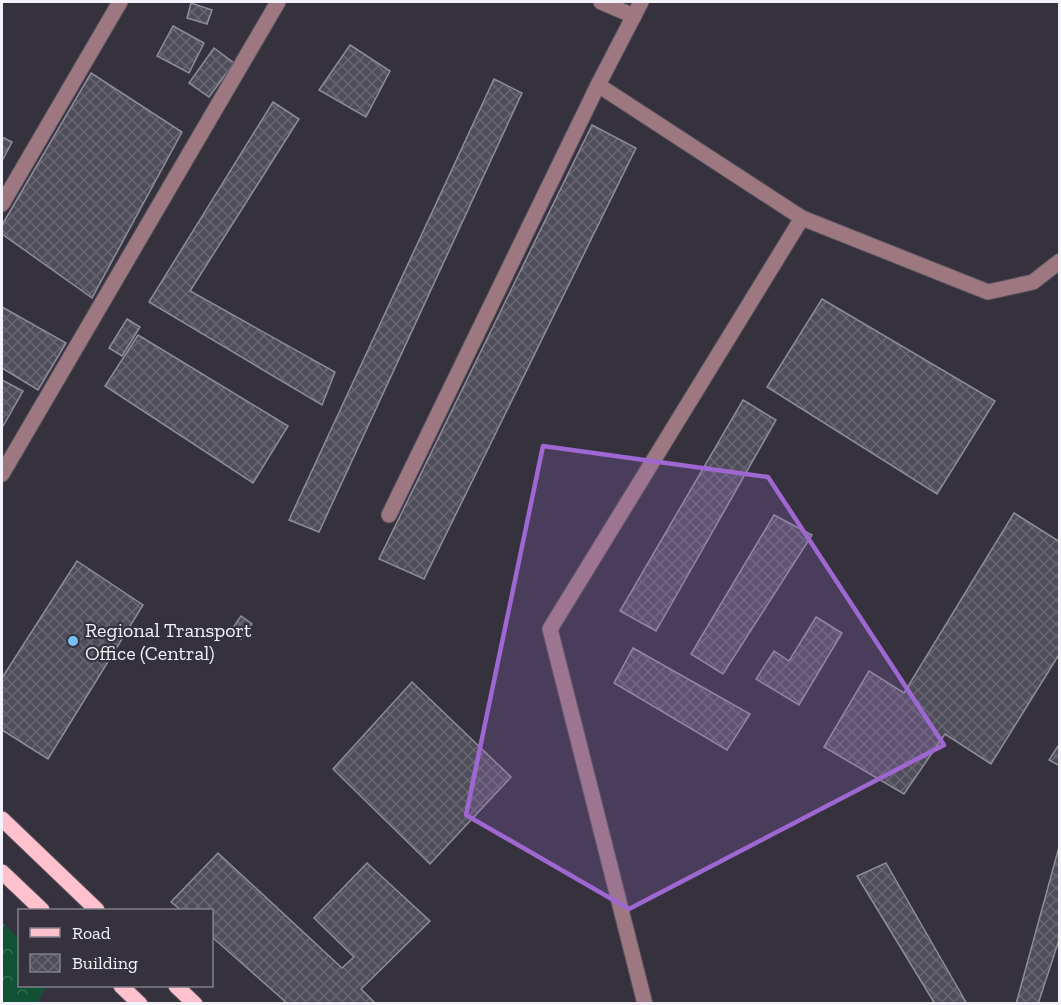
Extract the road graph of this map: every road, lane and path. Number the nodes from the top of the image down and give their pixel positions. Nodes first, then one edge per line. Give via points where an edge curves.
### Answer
1 (120, 2) edge
2 (278, 2) edge
3 (602, 2) edge
4 (641, 2) edge
5 (634, 16) junction
6 (598, 85) junction
7 (2, 204) edge
8 (802, 218) junction
9 (1059, 261) edge
10 (2, 474) edge
11 (389, 515) dead end
12 (2, 819) edge
13 (2, 872) edge
14 (41, 909) edge
15 (97, 909) edge
16 (123, 987) edge
17 (177, 987) edge
18 (140, 1004) edge
19 (195, 1004) edge
20 (645, 1004) edge

1 - 7 street
2 - 10 street
3 - 5 street
4 - 5 street
5 - 6 street
6 - 8 street
6 - 11 street
8 - 9 street via 988,292 1033,282
8 - 20 street via 550,629
12 - 15 main road
13 - 14 main road
16 - 18 main road
17 - 19 main road

